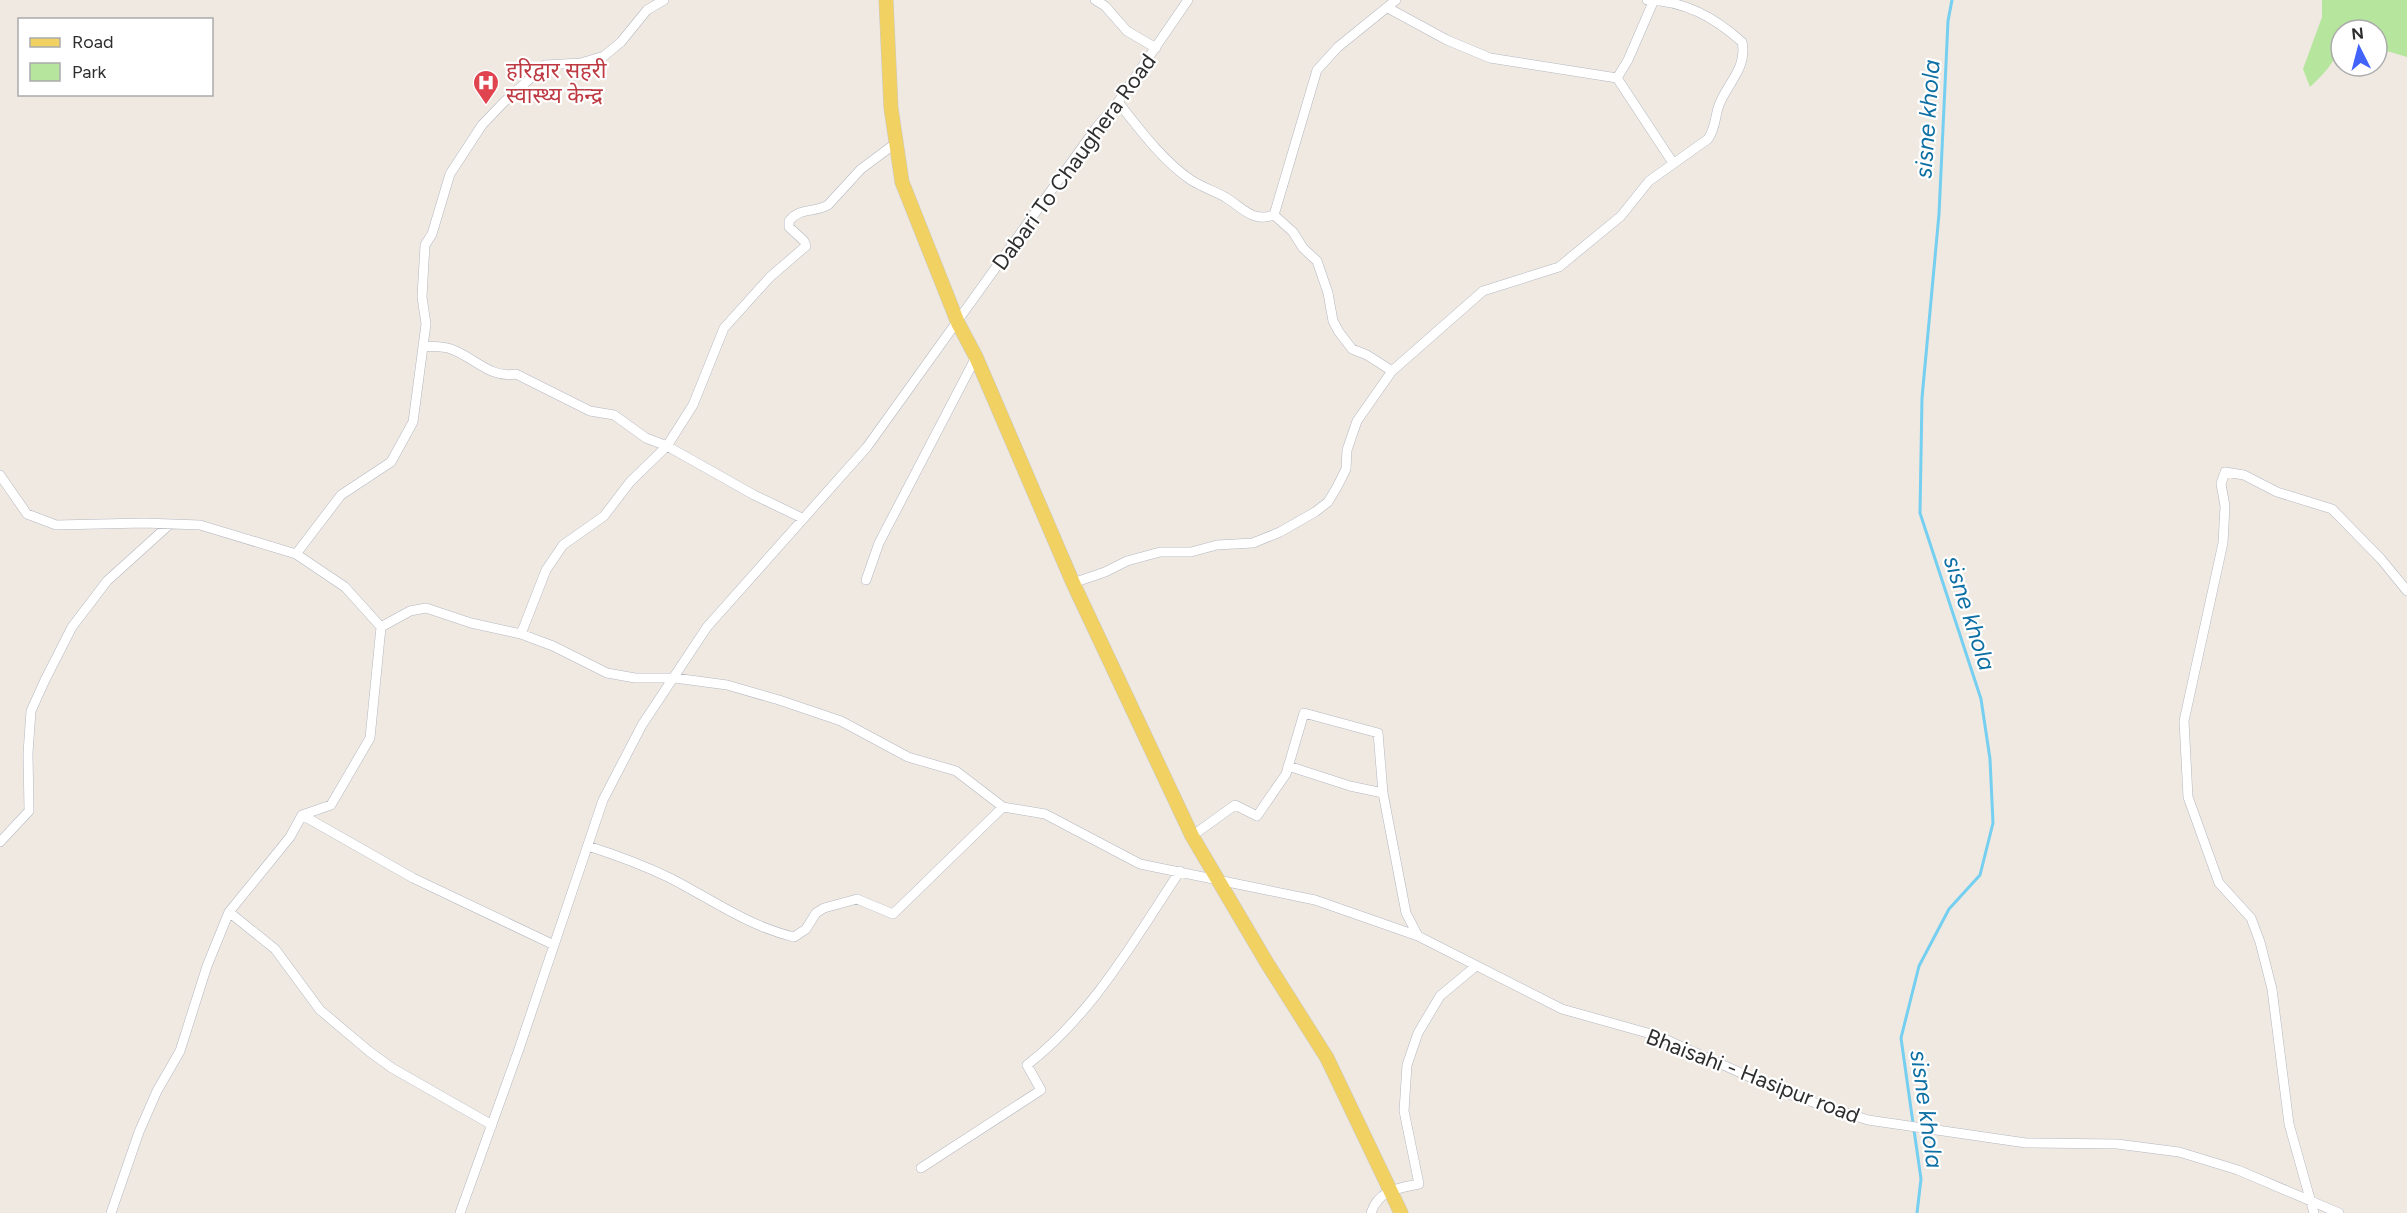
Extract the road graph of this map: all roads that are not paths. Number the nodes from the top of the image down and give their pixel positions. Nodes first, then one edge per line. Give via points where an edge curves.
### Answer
1 (664, 0) edge
2 (886, 0) edge
3 (1095, 0) edge
4 (1188, 0) edge
5 (1396, 0) edge
6 (1647, 0) edge
7 (1654, 0) edge
8 (1388, 8) junction
9 (1156, 48) junction
10 (1617, 78) junction
11 (1118, 102) junction
12 (896, 143) junction
13 (1673, 163) junction
14 (1274, 215) junction
15 (958, 324) junction
16 (423, 346) junction
17 (976, 357) junction
18 (1392, 371) junction
19 (667, 446) junction
20 (0, 475) edge
21 (802, 518) junction
22 (170, 524) junction
23 (296, 554) junction
24 (866, 580) dead end
25 (1073, 583) junction
26 (2407, 591) edge
27 (381, 627) junction
28 (521, 634) junction
29 (675, 678) junction
30 (1288, 766) junction
31 (1383, 793) junction
32 (1003, 807) junction
33 (302, 815) junction
34 (1191, 836) junction
35 (0, 842) edge
36 (588, 846) junction
37 (1180, 871) junction
38 (1218, 881) junction
39 (229, 912) junction
40 (1418, 936) junction
41 (554, 945) junction
42 (1476, 966) junction
43 (492, 1125) junction
44 (921, 1168) dead end
45 (1392, 1189) junction
46 (2313, 1208) edge
47 (111, 1213) edge
48 (460, 1213) edge
49 (1371, 1213) edge
50 (1401, 1213) edge
51 (2339, 1213) edge

1 - 16 street via 646,10 621,42 604,56 581,63 545,65 482,125 450,174 425,245
2 - 12 main road
3 - 9 street via 1127,31
4 - 9 street, Dabari To Chaughera Road
5 - 8 street
6 - 7 street
7 - 10 street
7 - 13 street via 1680,4 1705,14 1742,42 1744,49 1736,79 1719,105 1714,131
8 - 10 street via 1490,58
8 - 14 street via 1338,47 1317,70
9 - 11 street, Dabari To Chaughera Road
10 - 13 street
11 - 14 street via 1142,133 1191,180 1252,216
11 - 15 street, Dabari To Chaughera Road
12 - 15 main road via 902,182
12 - 19 street via 861,169 828,205 795,213 789,227 806,246 770,277 724,328 693,405
13 - 18 street via 1648,181 1621,216 1559,267 1483,291
14 - 18 street via 1317,261 1339,332 1352,349
15 - 17 main road
15 - 21 street, Dabari To Chaughera Road via 867,447
16 - 19 street via 450,349 505,376 516,374 590,411 614,415 646,438
16 - 23 street via 413,422 391,462 341,495
17 - 24 street via 879,543
17 - 25 main road
18 - 25 street via 1357,421 1347,450 1346,469 1337,487 1328,502 1315,512 1253,543 1160,552
19 - 21 street
19 - 28 street via 630,482 604,516 563,545 546,570
20 - 22 street via 27,514 56,525
21 - 29 street, Dabari To Chaughera Road via 707,627
22 - 23 street via 200,525
22 - 35 street via 107,581 72,627 31,711 29,811
23 - 27 street via 345,586
25 - 34 main road
26 - 46 street via 2332,509 2277,492 2244,475 2225,472 2221,484 2225,506 2223,543 2184,721 2188,797 2219,883 2251,918 2260,942 2272,989 2289,1124
27 - 28 street via 426,608
27 - 33 street via 370,738 331,805
28 - 29 street via 607,673
29 - 32 street via 727,685 841,721 908,757 956,771
29 - 36 street, Dabari To Chaughera Road via 642,725 603,800
30 - 31 street
30 - 31 street via 1304,713 1378,733
30 - 34 street via 1257,816 1235,805
31 - 40 street via 1406,913
32 - 36 street via 893,914 857,899 824,908 794,937 767,931 667,877
32 - 37 street, Bhaisahi - Hasipur road via 1045,814 1140,864
33 - 39 street via 272,861
33 - 41 street via 413,878
34 - 38 main road
36 - 41 street, Dabari To Chaughera Road
37 - 38 street, Bhaisahi - Hasipur road
37 - 44 street via 1078,1019 1027,1065 1041,1090
38 - 40 street, Bhaisahi - Hasipur road via 1315,900
38 - 45 main road via 1321,1048
39 - 43 street via 275,949 320,1010 370,1052
39 - 47 street via 180,1051 139,1132
40 - 42 street, Bhaisahi - Hasipur road
41 - 43 street, Dabari To Chaughera Road
42 - 45 street via 1440,996 1418,1033 1407,1065 1404,1111 1419,1184
42 - 46 street, Bhaisahi - Hasipur road via 1562,1009 1658,1036 1788,1094 1868,1120 2026,1143 2117,1144 2179,1152 2238,1170
43 - 48 street, Dabari To Chaughera Road
45 - 49 street via 1374,1203
45 - 50 main road
46 - 51 street, Bhaisahi - Hasipur road

